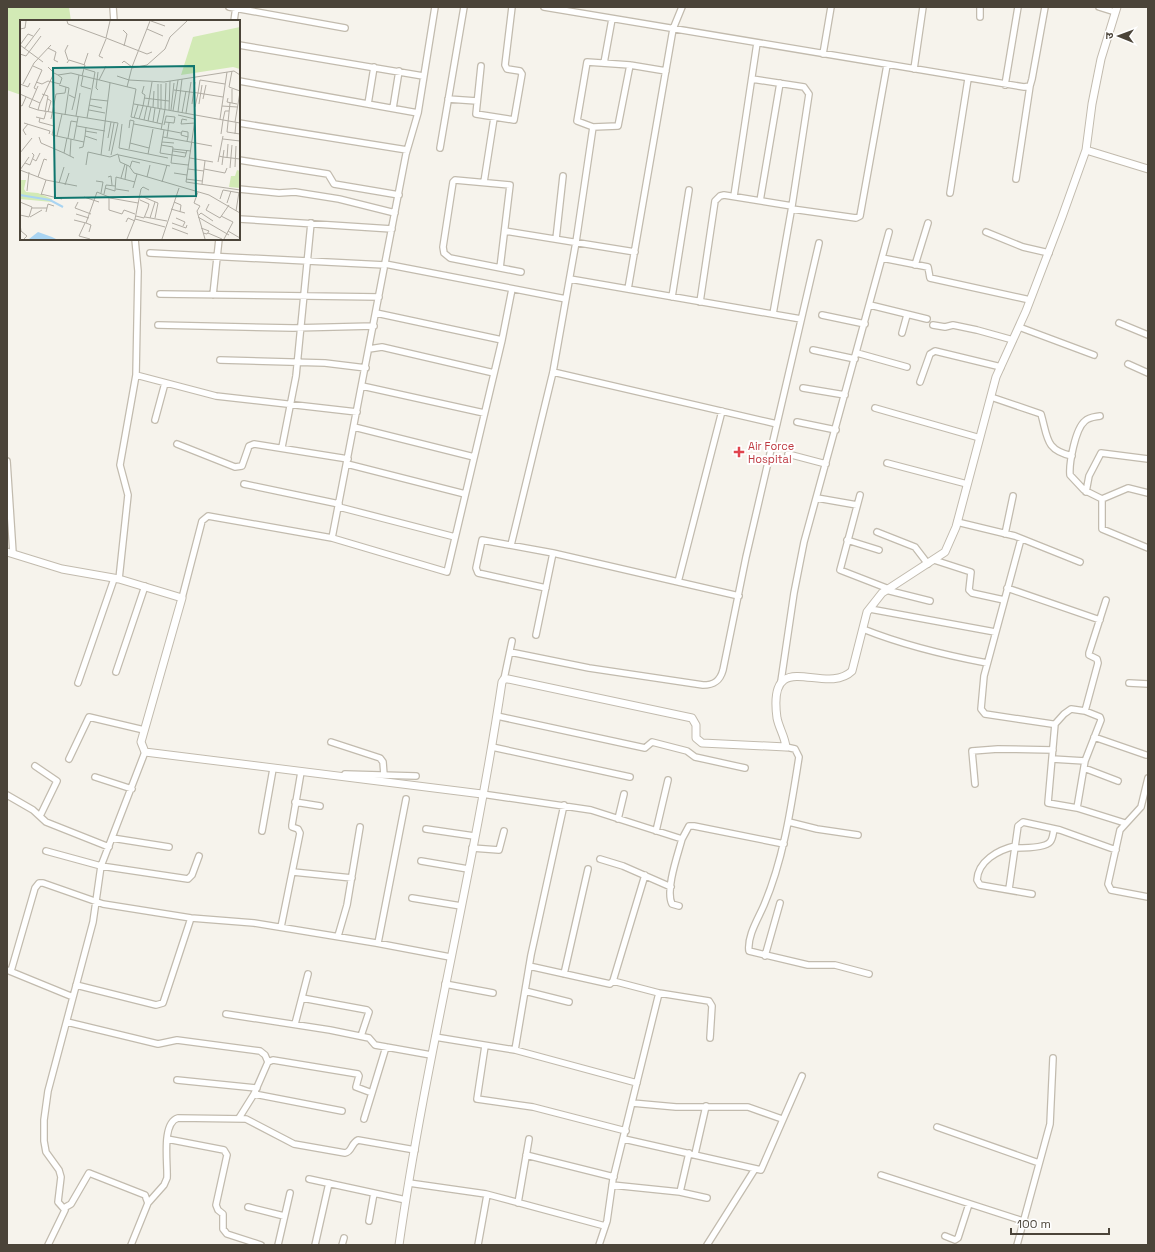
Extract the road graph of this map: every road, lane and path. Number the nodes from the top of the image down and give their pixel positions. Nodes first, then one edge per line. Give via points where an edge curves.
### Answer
1 (113, 7) edge
2 (229, 7) edge
3 (435, 7) edge
4 (464, 7) edge
5 (512, 7) edge
6 (544, 7) edge
7 (682, 7) edge
8 (831, 7) edge
9 (923, 7) edge
10 (980, 7) edge
11 (1018, 7) edge
12 (1045, 7) edge
13 (1099, 7) edge
14 (236, 8) edge
15 (1116, 9) edge
16 (980, 17) dead end
17 (612, 19) junction
18 (114, 20) edge
19 (234, 20) edge
20 (345, 28) dead end
21 (673, 29) junction
22 (757, 43) junction
23 (240, 45) edge
24 (823, 54) junction
25 (604, 63) junction
26 (630, 65) junction
27 (887, 65) junction
28 (481, 66) dead end
29 (374, 67) junction
30 (914, 70) junction
31 (399, 71) junction
32 (666, 71) junction
33 (423, 76) junction
34 (752, 79) junction
35 (968, 79) junction
36 (240, 81) edge
37 (780, 83) junction
38 (1005, 85) junction
39 (1030, 86) junction
40 (448, 99) junction
41 (477, 101) junction
42 (368, 104) junction
43 (393, 108) junction
44 (418, 113) junction
45 (494, 118) junction
46 (240, 123) edge
47 (593, 127) junction
48 (440, 148) dead end
49 (407, 150) junction
50 (1086, 150) junction
51 (240, 160) edge
52 (1148, 169) edge
53 (563, 176) dead end
54 (1016, 179) dead end
55 (484, 182) junction
56 (240, 189) edge
57 (689, 190) dead end
58 (950, 192) dead end
59 (398, 194) junction
60 (734, 196) junction
61 (760, 201) junction
62 (792, 208) junction
63 (395, 213) junction
64 (240, 219) edge
65 (311, 223) junction
66 (928, 223) dead end
67 (392, 229) junction
68 (505, 231) junction
69 (890, 232) dead end
70 (986, 232) dead end
71 (556, 239) junction
72 (135, 240) edge
73 (219, 240) edge
74 (576, 242) junction
75 (819, 243) dead end
76 (635, 252) junction
77 (150, 253) dead end
78 (1048, 253) junction
79 (217, 256) junction
80 (882, 258) junction
81 (307, 261) junction
82 (915, 264) junction
83 (385, 265) junction
84 (500, 268) junction
85 (521, 272) dead end
86 (570, 279) junction
87 (512, 289) junction
88 (628, 289) junction
89 (160, 294) dead end
90 (213, 295) junction
91 (304, 297) junction
92 (379, 297) junction
93 (672, 297) junction
94 (566, 299) junction
95 (1030, 300) junction
96 (700, 302) junction
97 (870, 305) junction
98 (376, 313) junction
99 (773, 314) junction
100 (822, 315) dead end
101 (907, 315) junction
102 (801, 319) junction
103 (927, 319) dead end
104 (1119, 323) dead end
105 (865, 324) junction
106 (158, 325) dead end
107 (933, 325) dead end
108 (374, 326) junction
109 (1019, 326) junction
110 (301, 328) junction
111 (902, 333) dead end
112 (1148, 335) edge
113 (502, 340) junction
114 (1013, 340) junction
115 (369, 349) junction
116 (813, 350) dead end
117 (1094, 355) dead end
118 (856, 356) junction
119 (220, 360) dead end
120 (297, 363) junction
121 (1128, 364) dead end
122 (907, 367) dead end
123 (1001, 367) junction
124 (366, 368) junction
125 (553, 372) junction
126 (1148, 373) edge
127 (494, 374) junction
128 (136, 375) junction
129 (920, 382) dead end
130 (165, 383) junction
131 (362, 386) junction
132 (803, 388) dead end
133 (845, 395) junction
134 (991, 397) junction
135 (289, 405) junction
136 (875, 408) dead end
137 (722, 411) junction
138 (357, 412) junction
139 (484, 413) junction
140 (1100, 416) dead end
141 (155, 420) dead end
142 (797, 422) dead end
143 (778, 424) junction
144 (354, 427) junction
145 (836, 430) junction
146 (980, 438) junction
147 (177, 444) dead end
148 (282, 447) junction
149 (788, 454) dead end
150 (1072, 456) junction
151 (474, 457) junction
152 (1148, 459) edge
153 (7, 461) edge
154 (348, 461) junction
155 (887, 463) dead end
156 (826, 464) junction
157 (244, 484) dead end
158 (967, 484) junction
159 (1086, 492) junction
160 (1148, 493) edge
161 (465, 494) junction
162 (860, 495) dead end
163 (1013, 496) dead end
164 (817, 498) junction
165 (1102, 499) junction
166 (339, 505) junction
167 (857, 505) junction
168 (957, 522) junction
169 (877, 532) dead end
170 (1004, 534) junction
171 (455, 537) junction
172 (332, 538) junction
173 (1021, 539) junction
174 (848, 540) junction
175 (511, 545) junction
176 (1148, 548) edge
177 (879, 550) dead end
178 (10, 553) edge
179 (553, 553) junction
180 (931, 562) junction
181 (1080, 562) dead end
182 (116, 579) junction
183 (678, 582) junction
184 (145, 586) junction
185 (546, 588) junction
186 (1007, 588) junction
187 (888, 590) junction
188 (739, 596) junction
189 (182, 598) junction
190 (1004, 600) junction
191 (1106, 600) dead end
192 (930, 601) dead end
193 (870, 609) junction
194 (1100, 620) junction
195 (863, 629) junction
196 (995, 632) junction
197 (536, 635) dead end
198 (512, 641) dead end
199 (510, 652) junction
200 (987, 663) junction
201 (116, 672) dead end
202 (504, 679) junction
203 (781, 681) junction
204 (78, 683) dead end
205 (1129, 683) dead end
206 (1148, 684) edge
207 (1086, 711) junction
208 (497, 716) junction
209 (1055, 724) junction
210 (144, 730) junction
211 (1094, 737) junction
212 (330, 742) dead end
213 (492, 748) junction
214 (786, 748) junction
215 (1052, 750) junction
216 (145, 752) junction
217 (1146, 756) dead end
218 (69, 759) dead end
219 (1052, 759) junction
220 (1085, 761) junction
221 (35, 766) dead end
222 (745, 768) dead end
223 (1084, 768) junction
224 (273, 769) junction
225 (301, 772) junction
226 (342, 774) dead end
227 (384, 775) junction
228 (416, 776) dead end
229 (95, 777) dead end
230 (630, 777) dead end
231 (1148, 778) edge
232 (668, 780) dead end
233 (1118, 781) dead end
234 (975, 784) dead end
235 (132, 789) junction
236 (482, 794) junction
237 (624, 794) dead end
238 (7, 795) edge
239 (406, 799) dead end
240 (296, 802) junction
241 (564, 805) junction
242 (320, 806) dead end
243 (1077, 808) junction
244 (1141, 808) junction
245 (1148, 809) edge
246 (40, 816) junction
247 (618, 819) junction
248 (789, 822) junction
249 (1125, 823) junction
250 (360, 827) dead end
251 (426, 829) dead end
252 (1054, 829) junction
253 (262, 831) dead end
254 (504, 831) dead end
255 (656, 831) junction
256 (474, 836) junction
257 (858, 836) dead end
258 (112, 838) junction
259 (682, 839) junction
260 (784, 844) junction
261 (109, 847) junction
262 (169, 847) dead end
263 (1015, 847) junction
264 (472, 848) junction
265 (1116, 850) junction
266 (46, 851) dead end
267 (199, 856) dead end
268 (600, 859) dead end
269 (422, 861) dead end
270 (102, 866) junction
271 (468, 869) junction
272 (588, 869) dead end
273 (293, 872) junction
274 (645, 875) junction
275 (352, 878) junction
276 (671, 887) junction
277 (1009, 890) junction
278 (1032, 894) dead end
279 (1148, 897) edge
280 (412, 898) dead end
281 (97, 901) junction
282 (780, 903) dead end
283 (460, 906) junction
284 (679, 906) dead end
285 (191, 918) junction
286 (282, 928) junction
287 (338, 936) junction
288 (378, 943) junction
289 (765, 956) junction
290 (450, 957) junction
291 (529, 966) junction
292 (9, 971) edge
293 (308, 974) dead end
294 (564, 974) junction
295 (869, 974) dead end
296 (613, 981) junction
297 (445, 984) junction
298 (76, 985) junction
299 (525, 991) junction
300 (493, 993) dead end
301 (659, 994) junction
302 (73, 996) junction
303 (302, 998) junction
304 (569, 1002) dead end
305 (226, 1014) dead end
306 (67, 1022) junction
307 (295, 1024) junction
308 (361, 1036) junction
309 (435, 1037) junction
310 (710, 1038) dead end
311 (485, 1046) junction
312 (386, 1047) junction
313 (515, 1050) junction
314 (432, 1055) junction
315 (1053, 1058) dead end
316 (268, 1062) junction
317 (802, 1076) dead end
318 (177, 1080) dead end
319 (637, 1083) junction
320 (257, 1088) junction
321 (372, 1093) junction
322 (254, 1094) junction
323 (632, 1103) junction
324 (706, 1106) junction
325 (342, 1111) dead end
326 (239, 1118) junction
327 (364, 1119) dead end
328 (782, 1119) junction
329 (937, 1127) dead end
330 (626, 1131) junction
331 (167, 1139) junction
332 (528, 1139) dead end
333 (624, 1139) junction
334 (415, 1150) junction
335 (692, 1153) junction
336 (526, 1155) junction
337 (1039, 1163) junction
338 (756, 1169) junction
339 (880, 1175) dead end
340 (614, 1177) junction
341 (309, 1179) dead end
342 (329, 1183) junction
343 (409, 1184) junction
344 (612, 1185) junction
345 (680, 1192) junction
346 (290, 1193) dead end
347 (374, 1193) junction
348 (488, 1195) junction
349 (707, 1198) dead end
350 (406, 1200) junction
351 (148, 1203) junction
352 (518, 1203) junction
353 (969, 1204) junction
354 (248, 1207) dead end
355 (64, 1208) junction
356 (284, 1216) junction
357 (369, 1221) dead end
358 (1023, 1221) junction
359 (605, 1226) junction
360 (945, 1236) dead end
361 (344, 1238) dead end
362 (48, 1245) edge
363 (132, 1245) edge
364 (261, 1245) edge
365 (278, 1245) edge
366 (316, 1245) edge
367 (342, 1245) edge
368 (400, 1245) edge
369 (478, 1245) edge
370 (599, 1245) edge
371 (707, 1245) edge
372 (1017, 1245) edge

1 - 18 street
2 - 14 street
3 - 33 street
4 - 40 street
5 - 45 street via 505,65 507,69 520,71 522,74 514,120
6 - 17 street
7 - 21 street
8 - 24 street
9 - 30 street
10 - 16 street
11 - 38 street
12 - 39 street
13 - 15 street
14 - 19 street
14 - 20 street
15 - 50 street via 1101,59
17 - 21 street
17 - 25 street
21 - 22 street
21 - 32 street
22 - 24 street
22 - 34 street
23 - 29 street
24 - 27 street
25 - 26 street
25 - 47 street via 589,61 585,65 576,118 580,123
26 - 32 street
26 - 47 street via 620,124 616,127
27 - 30 street
27 - 62 street via 860,216 856,218
28 - 41 street
29 - 31 street
29 - 42 street
30 - 35 street
31 - 33 street
31 - 43 street
32 - 76 street
33 - 44 street
34 - 37 street
34 - 60 street
35 - 38 street
35 - 58 street
36 - 42 street
37 - 61 street
37 - 62 street via 804,87 809,94
38 - 39 street
39 - 54 street
40 - 41 street
40 - 48 street
41 - 45 street via 476,114
42 - 43 street
43 - 44 street
44 - 49 street
45 - 55 street
46 - 49 street
47 - 74 street
49 - 59 street
50 - 52 street
50 - 78 street
51 - 59 street via 328,174 334,184
53 - 71 street
55 - 68 street via 510,185
55 - 84 street via 454,180 443,250 450,258
56 - 63 street via 294,192 338,199
57 - 93 street
59 - 63 street
60 - 61 street
60 - 96 street via 720,196 715,201
61 - 62 street
62 - 99 street
63 - 67 street
64 - 65 street
65 - 67 street
65 - 81 street
66 - 82 street
67 - 83 street
68 - 71 street
68 - 84 street
69 - 80 street
70 - 78 street via 1023,247
71 - 74 street
72 - 128 street via 138,271
73 - 79 street
74 - 76 street
74 - 86 street
75 - 102 street
76 - 88 street
77 - 79 street
78 - 95 street
79 - 81 street
79 - 90 street
80 - 82 street
80 - 97 street
81 - 83 street
81 - 91 street
82 - 95 street via 929,268 930,278
83 - 87 street
83 - 92 street
84 - 85 street
86 - 88 street
86 - 94 street
87 - 94 street
87 - 113 street
88 - 93 street
89 - 90 street
90 - 91 street
91 - 92 street
91 - 110 street
92 - 98 street
93 - 96 street
94 - 125 street
95 - 109 street
96 - 99 street
97 - 101 street
97 - 105 street
98 - 108 street
98 - 113 street
99 - 102 street
100 - 105 street
101 - 103 street
101 - 111 street
102 - 143 street
104 - 112 street
105 - 118 street
106 - 110 street
107 - 114 street via 973,329
108 - 110 street
108 - 115 street
109 - 114 street
109 - 117 street
110 - 120 street
113 - 127 street
114 - 123 street
115 - 124 street
115 - 127 street via 382,347
116 - 118 street
118 - 122 street
118 - 133 street
119 - 120 street
120 - 124 street via 325,363
120 - 135 street
121 - 126 street
123 - 129 street via 935,351 930,354
123 - 134 street
124 - 131 street
125 - 137 street
125 - 175 street
127 - 139 street
128 - 130 street
128 - 182 street via 120,465 128,495
130 - 135 street via 216,396
130 - 141 street
131 - 138 street
131 - 139 street
132 - 133 street
133 - 145 street
134 - 146 street
134 - 150 street via 1041,414 1050,445 1060,453
135 - 138 street
135 - 148 street
136 - 146 street
137 - 143 street
137 - 183 street
138 - 144 street
139 - 151 street
140 - 150 street via 1083,423
142 - 145 street
143 - 188 street
144 - 151 street
144 - 154 street
145 - 156 street
146 - 158 street
147 - 148 street via 239,468 244,464 251,445
148 - 154 street
149 - 156 street
150 - 159 street via 1070,476
151 - 161 street
152 - 159 street via 1101,453 1091,470
153 - 178 street
154 - 161 street
154 - 166 street
155 - 158 street
156 - 164 street
157 - 166 street
158 - 168 street
159 - 165 street
160 - 165 street via 1128,488
161 - 171 street
162 - 167 street
163 - 170 street
164 - 167 street
164 - 203 street via 804,542 794,592
165 - 176 street via 1102,529
166 - 171 street
166 - 172 street
167 - 174 street
168 - 170 street
168 - 180 street via 945,552
169 - 180 street via 915,547
170 - 173 street
171 - 172 street via 447,572
172 - 189 street via 208,516 202,521
173 - 181 street
173 - 186 street
174 - 177 street
174 - 187 street via 840,570
175 - 179 street
175 - 185 street via 482,540 476,571
178 - 182 street via 62,569
179 - 183 street
179 - 185 street
180 - 187 street
180 - 190 street via 971,572 969,590 972,593
182 - 184 street
182 - 204 street
183 - 188 street
184 - 189 street
184 - 201 street
185 - 197 street
186 - 190 street
186 - 194 street
187 - 192 street
187 - 193 street
188 - 199 street via 721,676 718,681 708,685 588,668
189 - 210 street
190 - 196 street
191 - 194 street
193 - 195 street
193 - 196 street
194 - 207 street via 1089,653 1098,660 1098,663
195 - 200 street via 906,645 950,657
195 - 203 street via 852,671 847,676 790,676
196 - 200 street
198 - 199 street
199 - 202 street
200 - 209 street via 982,682 982,712
202 - 208 street
202 - 214 street via 692,718 696,725 696,738 702,743
203 - 214 street via 778,688 777,718
205 - 206 street
207 - 209 street via 1076,708 1067,710
207 - 211 street via 1100,717
208 - 213 street
208 - 222 street via 646,748 652,742 687,751 695,757
209 - 215 street
210 - 216 street via 141,742
210 - 218 street via 89,716
211 - 217 street
211 - 220 street
212 - 227 street via 380,758 383,762
213 - 230 street
213 - 236 street
214 - 248 street via 795,749 800,757
215 - 219 street
215 - 234 street via 998,748 972,751
216 - 224 street
216 - 235 street
219 - 220 street
219 - 243 street via 1048,803
220 - 223 street
221 - 246 street via 57,781
223 - 233 street
223 - 243 street
224 - 225 street
224 - 253 street
225 - 236 street
225 - 240 street
226 - 227 street
227 - 228 street
229 - 235 street
231 - 244 street
232 - 255 street
235 - 258 street
236 - 241 street
236 - 256 street
237 - 247 street
238 - 246 street
239 - 288 street
240 - 242 street
240 - 273 street via 292,827 300,833
241 - 247 street
241 - 291 street
243 - 249 street
244 - 245 street
244 - 249 street
246 - 261 street via 46,822
247 - 255 street
248 - 257 street
248 - 260 street
249 - 265 street via 1120,830
250 - 275 street
251 - 256 street
252 - 263 street via 1047,844
252 - 263 street via 1020,823
252 - 265 street
254 - 264 street via 499,850
255 - 259 street
256 - 264 street
258 - 261 street
258 - 262 street
259 - 260 street via 689,826 694,826
259 - 276 street
260 - 289 street via 749,948 751,953
261 - 270 street
263 - 277 street
263 - 277 street via 998,852 981,866 977,875 980,885
264 - 271 street
265 - 279 street via 1109,888
266 - 270 street
267 - 270 street via 188,879
268 - 274 street
269 - 271 street
270 - 281 street
271 - 283 street
272 - 294 street
273 - 275 street
273 - 286 street
274 - 276 street
274 - 296 street
275 - 287 street
276 - 284 street via 670,902
277 - 278 street
280 - 283 street
281 - 285 street
281 - 292 street via 43,883 36,885
281 - 298 street
282 - 289 street
283 - 290 street
285 - 286 street
285 - 298 street via 163,1003 156,1005
286 - 287 street
287 - 288 street
288 - 290 street
289 - 295 street via 808,965 835,965
290 - 297 street
291 - 294 street
291 - 299 street
292 - 302 street
293 - 303 street
294 - 296 street via 608,985
296 - 301 street
297 - 300 street
297 - 309 street
298 - 302 street
299 - 304 street
299 - 313 street
301 - 310 street via 712,1002
301 - 319 street
302 - 306 street
303 - 307 street
303 - 308 street via 367,1010 369,1012
305 - 307 street
306 - 316 street via 158,1044 177,1040 260,1051 265,1054
306 - 355 street via 48,1091 44,1120 46,1152 59,1170 61,1184 58,1202
307 - 308 street
308 - 312 street via 369,1038 375,1045
309 - 311 street
309 - 314 street
311 - 313 street
311 - 330 street via 477,1099 533,1107
312 - 314 street
312 - 321 street
313 - 319 street
314 - 334 street
315 - 337 street via 1051,1119
316 - 320 street
316 - 321 street via 280,1060 358,1074 356,1087
317 - 328 street
318 - 320 street
319 - 323 street
320 - 322 street
321 - 327 street
322 - 325 street
322 - 326 street
323 - 324 street via 676,1107
323 - 330 street
324 - 328 street via 752,1108
324 - 335 street
326 - 331 street via 178,1118 172,1123
326 - 334 street via 255,1123 294,1144 345,1154 358,1140
328 - 338 street via 762,1169
329 - 337 street
330 - 333 street
331 - 351 street via 167,1178
331 - 364 street via 226,1152 216,1205 224,1214 223,1229 227,1234
332 - 336 street
333 - 335 street
333 - 340 street
334 - 343 street
335 - 338 street
335 - 345 street
336 - 340 street
336 - 352 street
337 - 358 street
338 - 371 street
339 - 353 street
340 - 344 street
341 - 342 street
342 - 347 street
342 - 366 street
343 - 348 street
343 - 350 street
344 - 345 street
344 - 359 street
345 - 349 street
346 - 356 street
347 - 350 street
347 - 357 street
348 - 352 street
348 - 369 street
350 - 368 street
351 - 355 street via 146,1195 89,1173 71,1204
351 - 363 street
352 - 359 street
353 - 358 street
353 - 360 street via 958,1238 955,1240
354 - 356 street
355 - 362 street
356 - 365 street
358 - 372 street
359 - 370 street
361 - 367 street

